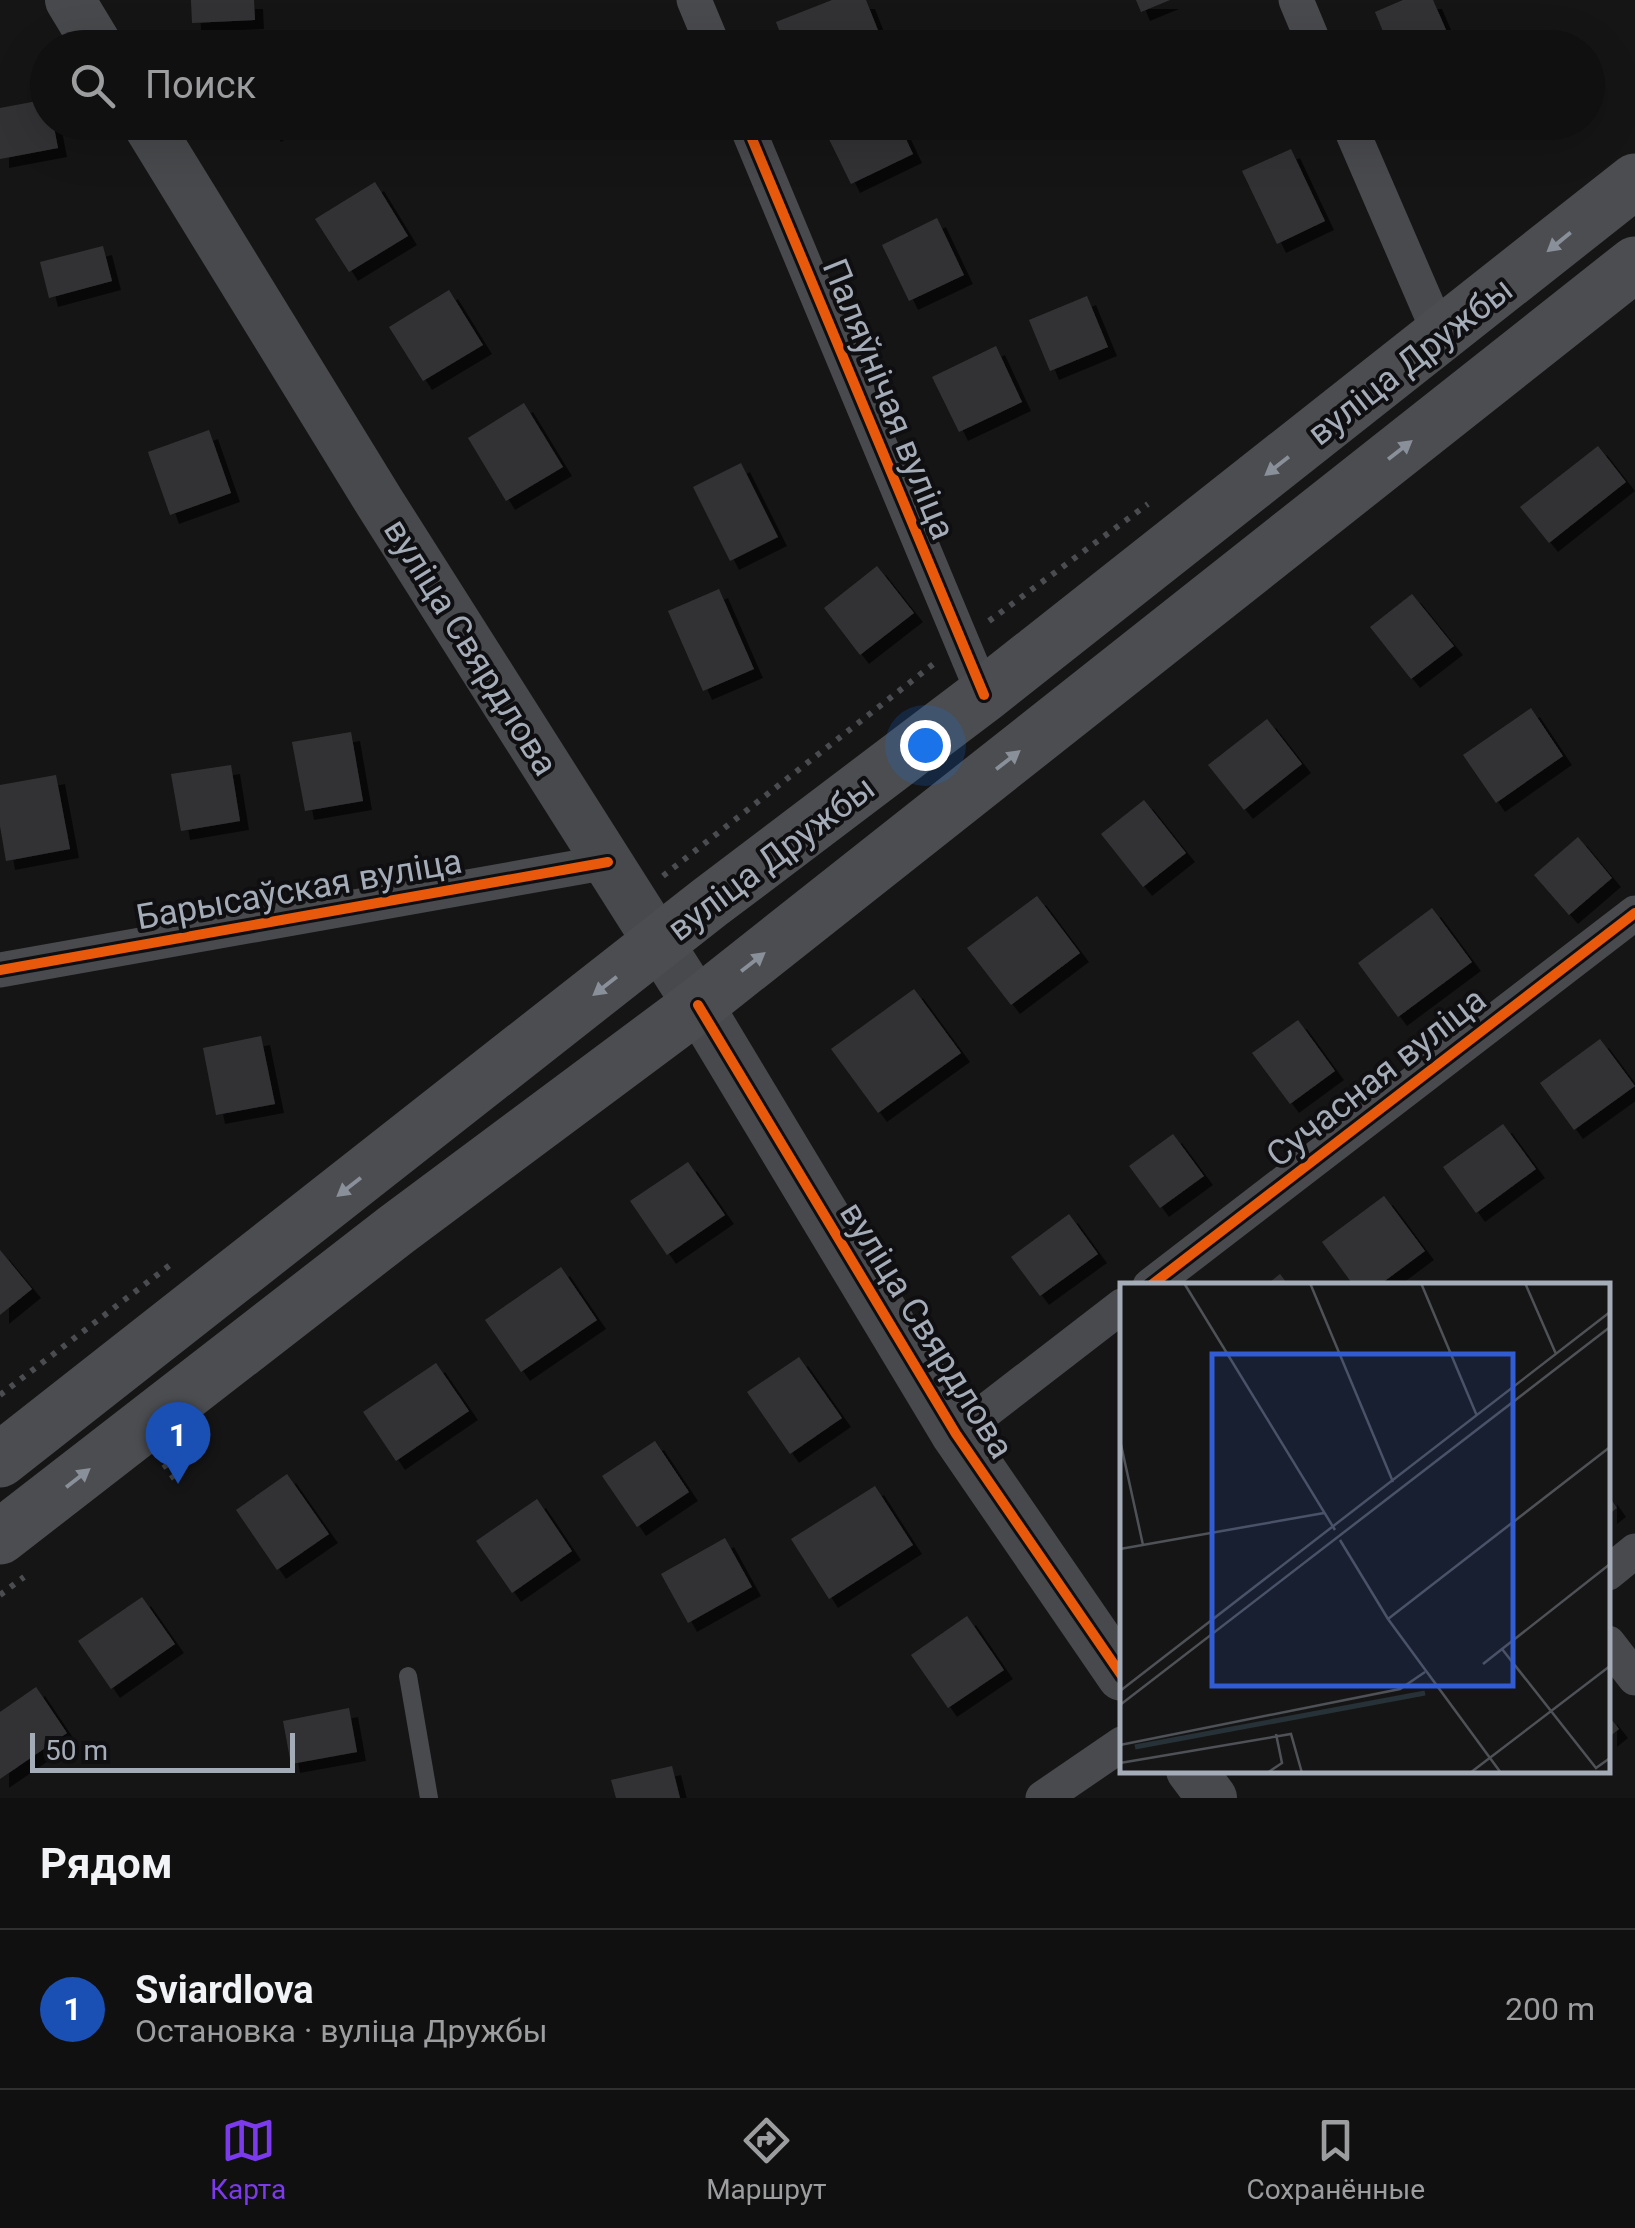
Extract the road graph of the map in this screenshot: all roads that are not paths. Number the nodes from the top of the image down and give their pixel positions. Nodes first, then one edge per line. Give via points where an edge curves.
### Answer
1 (70, 0) edge
2 (694, 0) edge
3 (1296, 0) edge
4 (88, 30) edge
5 (706, 30) edge
6 (1308, 30) edge
7 (157, 140) edge
8 (752, 140) edge
9 (1356, 140) edge
10 (1635, 181) edge
11 (1635, 264) edge
12 (1441, 337) junction
13 (984, 696) junction
14 (608, 862) junction
15 (1635, 913) edge
16 (660, 943) junction
17 (0, 970) edge
18 (698, 1006) junction
19 (396, 1230) junction
20 (1154, 1283) edge
21 (1120, 1308) edge
22 (956, 1434) junction
23 (0, 1460) edge
24 (0, 1537) edge
25 (1635, 1552) edge
26 (1610, 1571) edge
27 (1610, 1646) edge
28 (1120, 1673) edge
29 (408, 1676) dead end
30 (1635, 1678) edge
31 (1120, 1745) edge
32 (1193, 1773) edge
33 (428, 1798) edge
34 (1043, 1798) edge
35 (1212, 1798) edge

1 - 4 main road
2 - 5 street
3 - 6 street
7 - 14 main road, вуліца Свярдлова
8 - 13 street, Паляўнічая вуліца
9 - 12 street
10 -> 12 main road, вуліца Дружбы
18 -> 11 main road, вуліца Дружбы
12 -> 13 main road, вуліца Дружбы
13 - 16 main road, вуліца Дружбы
13 - 18 main road via 870,808 702,948 694,980
14 - 16 main road, вуліца Свярдлова
14 - 17 street, Барысаўская вуліца
15 - 20 street, Сучасная вуліца
16 - 18 main road, вуліца Свярдлова
16 - 19 main road via 663,966 648,1001 494,1127
16 -> 23 main road, вуліца Дружбы
18 - 19 main road, вуліца Дружбы
18 - 22 main road, вуліца Свярдлова
24 -> 19 main road, вуліца Дружбы
21 - 22 street
22 - 28 main road, вуліца Свярдлова
25 - 26 street
27 - 30 street
29 - 33 lane
31 - 34 street
32 - 35 main road

